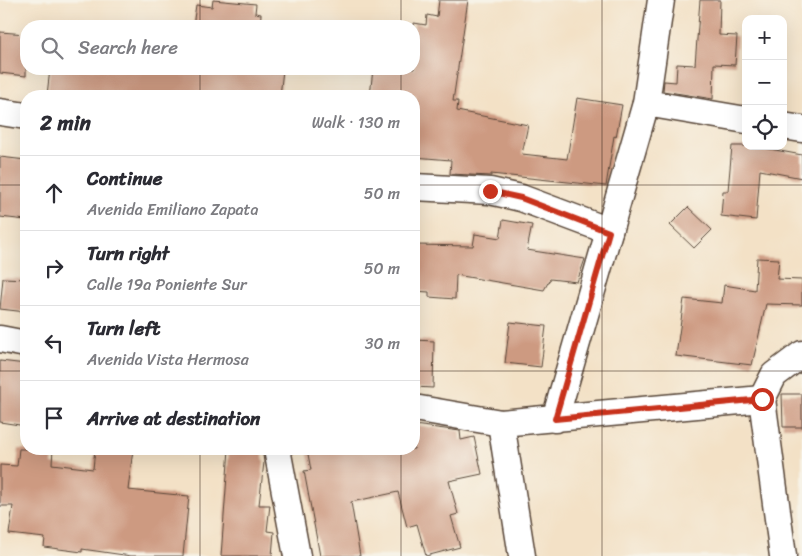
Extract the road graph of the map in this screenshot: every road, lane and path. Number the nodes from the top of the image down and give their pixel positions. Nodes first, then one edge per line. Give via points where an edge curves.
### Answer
1 (661, 0) edge
2 (646, 103) junction
3 (0, 112) edge
4 (20, 115) edge
5 (742, 119) edge
6 (787, 127) edge
7 (802, 129) edge
8 (420, 187) edge
9 (609, 232) junction
10 (0, 339) edge
11 (20, 343) edge
12 (802, 354) edge
13 (762, 399) junction
14 (420, 409) edge
15 (555, 419) junction
16 (501, 423) junction
17 (278, 455) edge
18 (297, 556) edge
19 (522, 556) edge
20 (783, 556) edge

1 - 2 street
2 - 5 street
2 - 9 street
3 - 4 street
6 - 7 street
8 - 9 street via 490,191 521,198
9 - 15 street
10 - 11 street
12 - 13 street via 774,376
13 - 15 street
13 - 20 street
14 - 16 street
15 - 16 street
16 - 19 street
17 - 18 street

